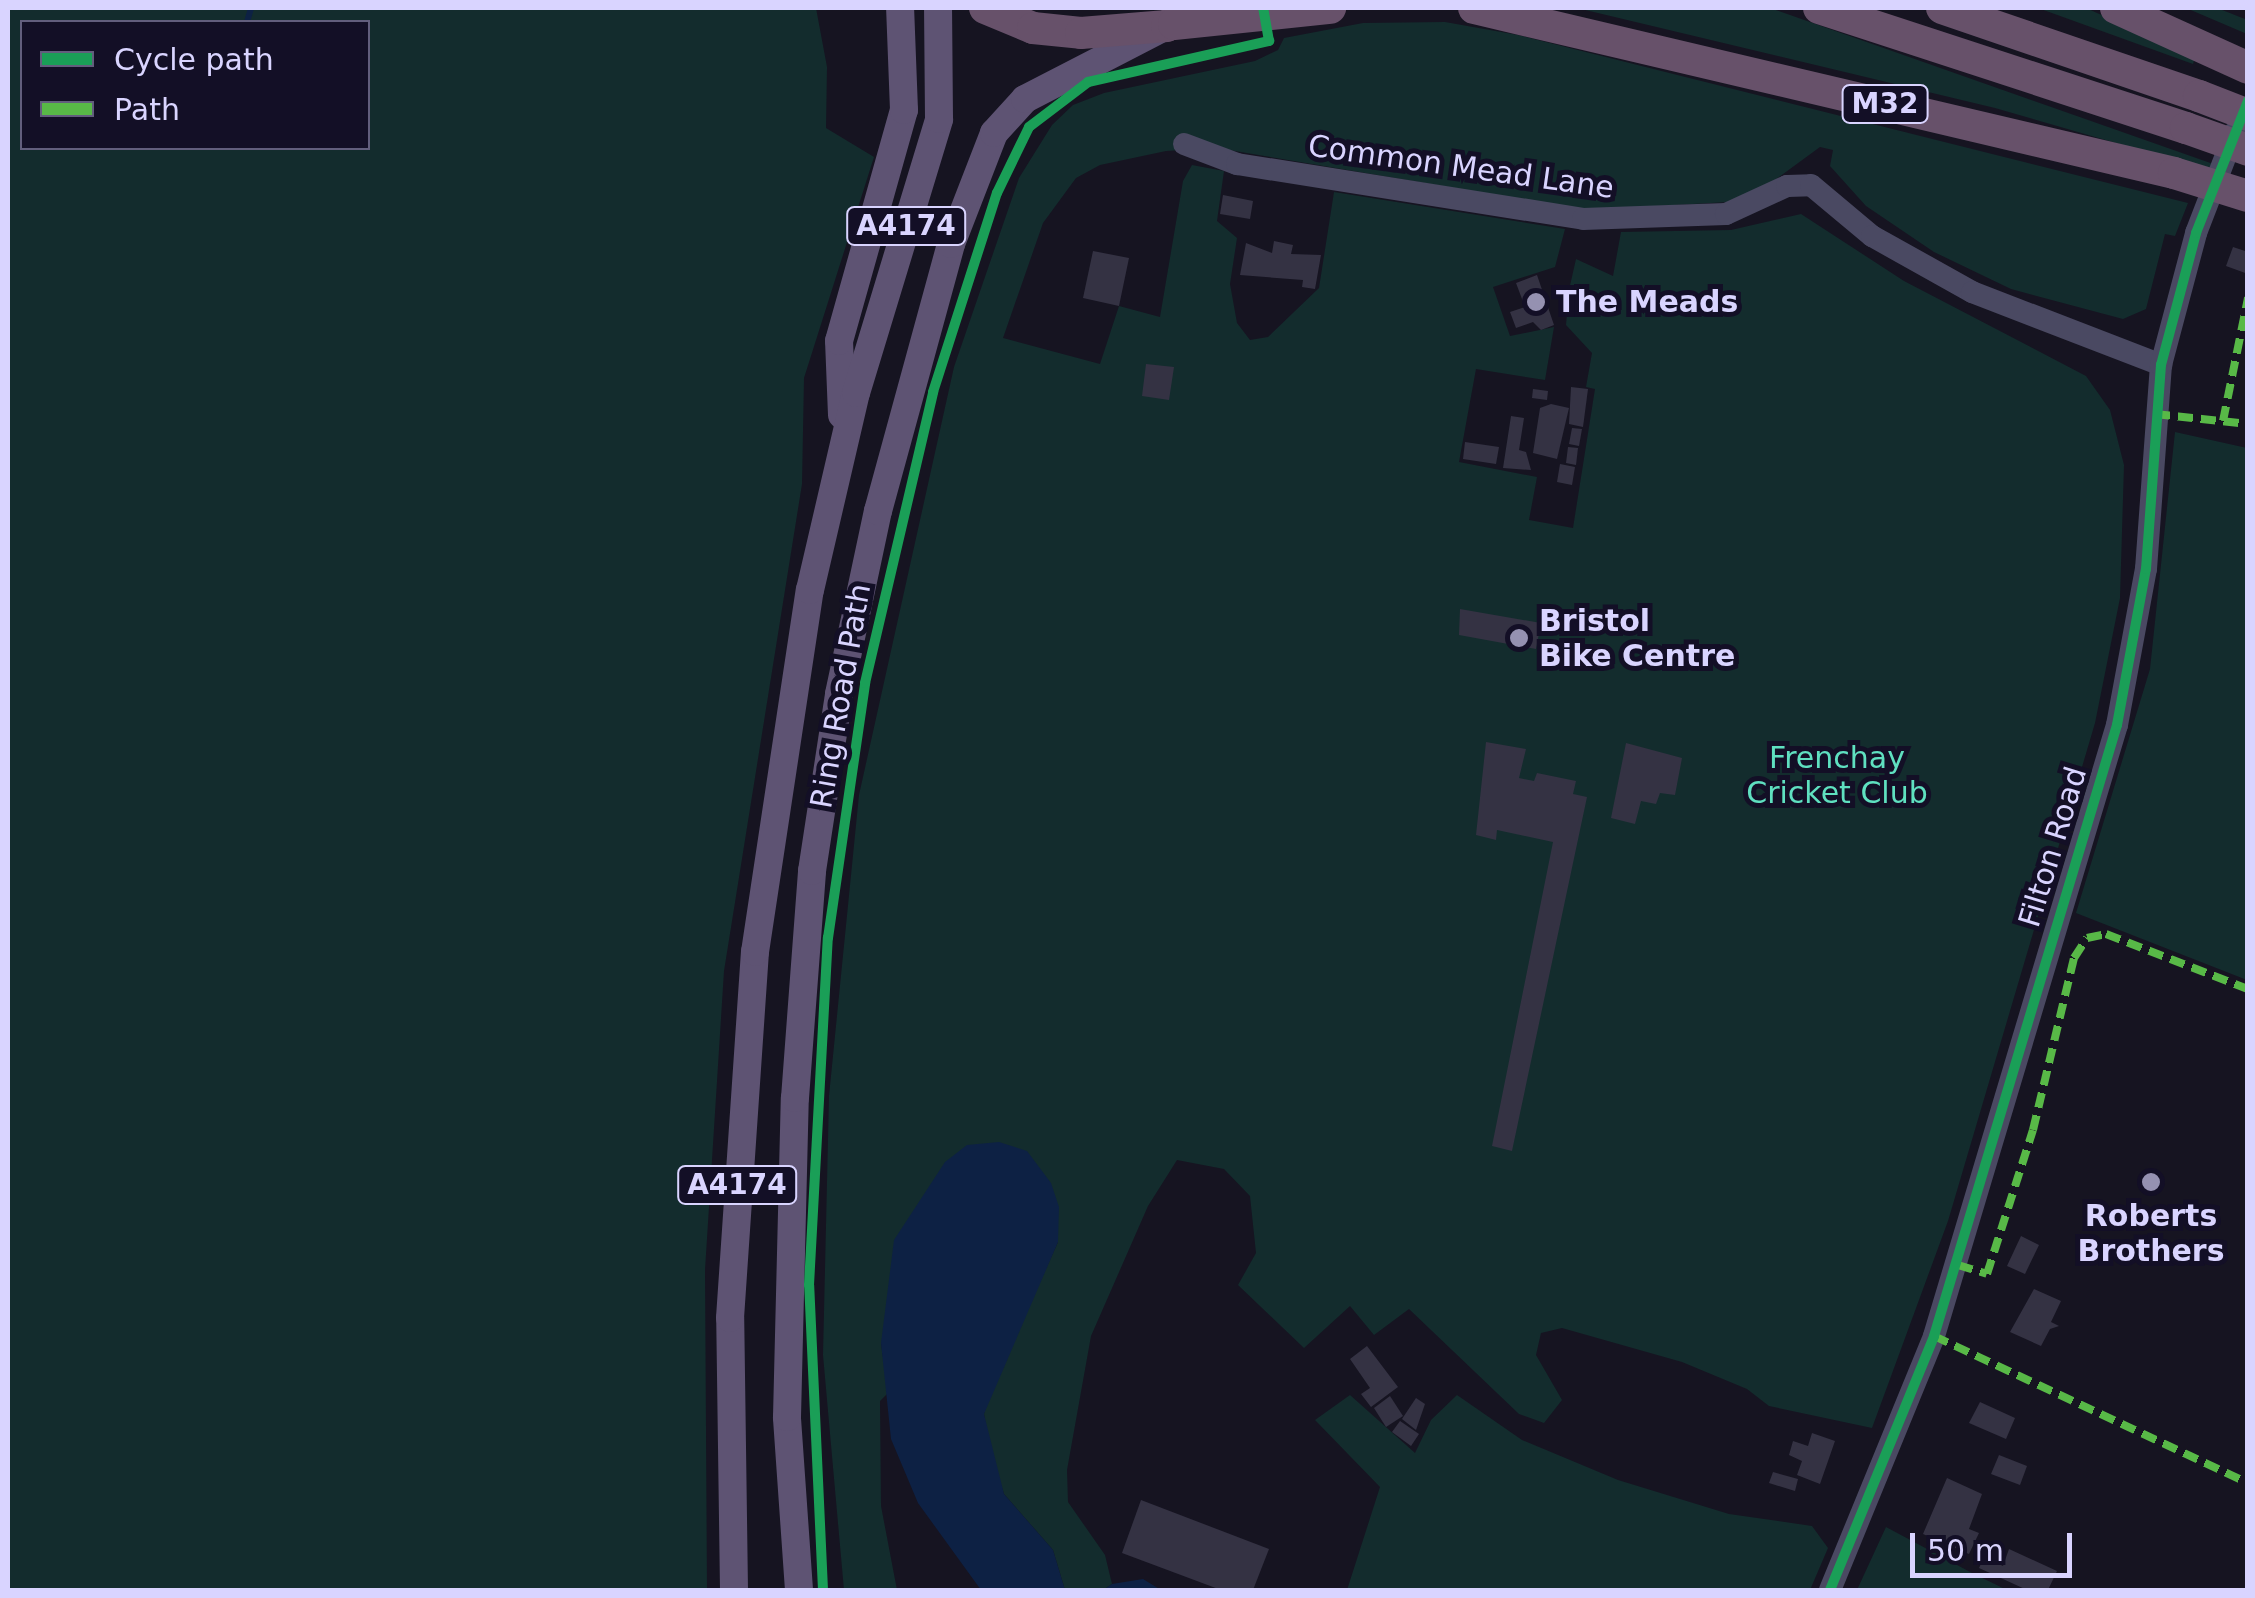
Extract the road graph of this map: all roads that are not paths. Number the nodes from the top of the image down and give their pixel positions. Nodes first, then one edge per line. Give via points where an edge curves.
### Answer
1 (900, 8) edge
2 (938, 8) edge
3 (986, 8) edge
4 (1330, 8) edge
5 (1474, 8) edge
6 (1819, 8) edge
7 (1942, 8) edge
8 (2116, 8) edge
9 (1178, 19) edge
10 (2248, 68) edge
11 (2248, 101) edge
12 (2248, 115) edge
13 (1184, 144) dead end
14 (2248, 150) edge
15 (2248, 196) edge
16 (2161, 364) junction
17 (844, 442) junction
18 (734, 1590) edge
19 (799, 1590) edge
20 (1830, 1590) edge

1 - 17 main road, A4174 via 904,110 839,341
2 - 17 main road, A4174 via 939,120
3 - 9 highway via 1033,28 1081,33
4 - 9 highway
5 - 15 highway, M32, bridge via 2174,172
6 - 14 highway, M32, bridge
7 - 12 highway, bridge
8 - 10 highway
9 - 19 main road, A4174 via 1025,99 994,133 951,244 878,511 812,871 799,1042 787,1365
11 - 16 street, Filton Road via 2196,233
13 - 16 street, Common Mead Lane via 1236,164 1583,219 1726,214 1787,186 1812,186 1872,236 1972,292
16 - 20 street, Filton Road via 2146,569 2117,725 1934,1336
17 - 18 main road, A4174 via 794,676 755,952 730,1318

